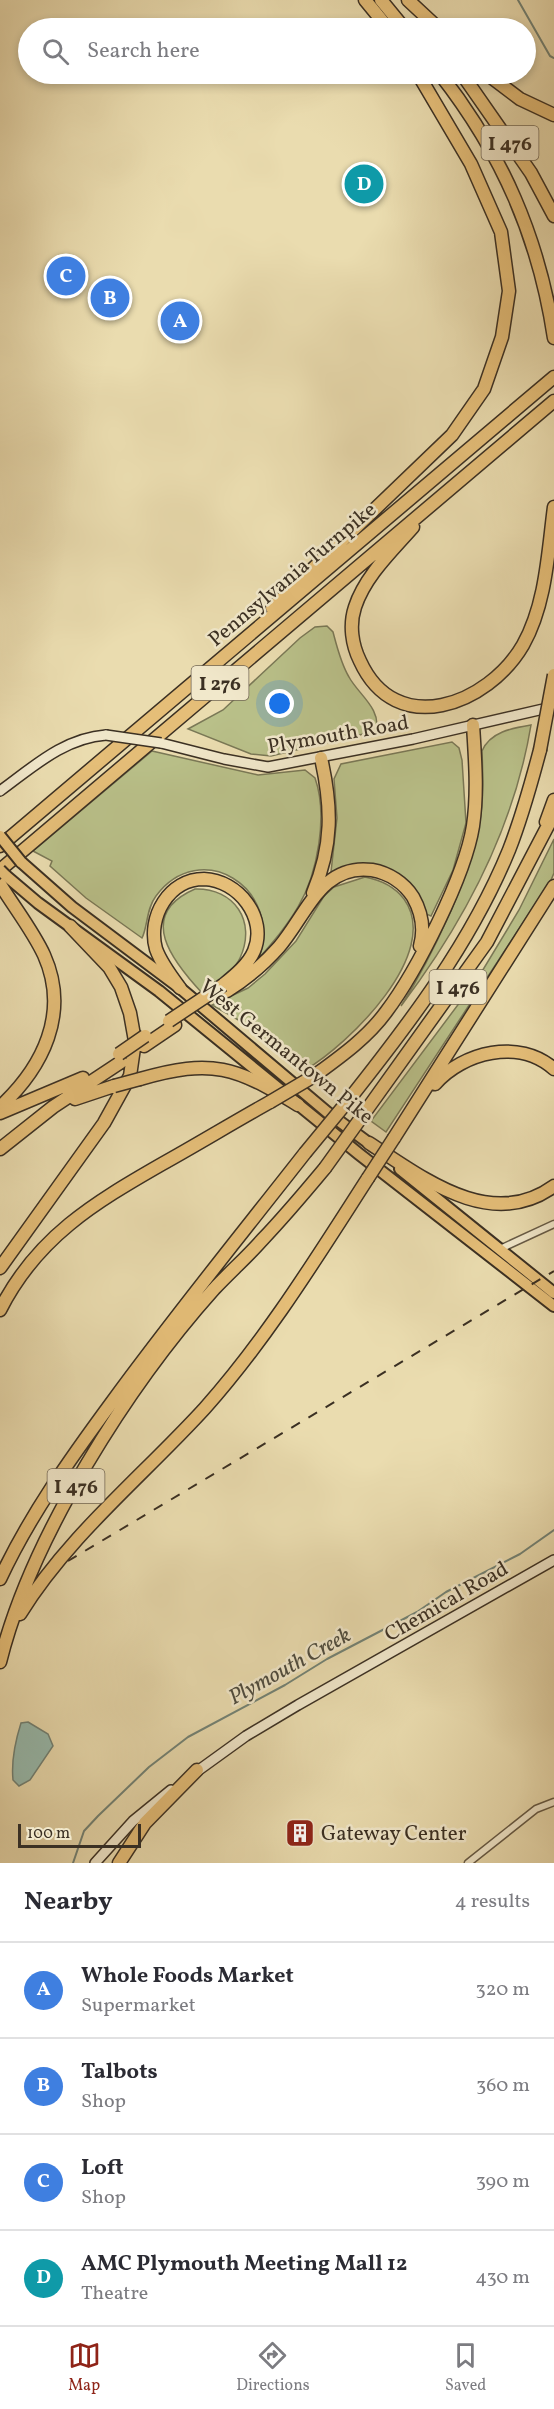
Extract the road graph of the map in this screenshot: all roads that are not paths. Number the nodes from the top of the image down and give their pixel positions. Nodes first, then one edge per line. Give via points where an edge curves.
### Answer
1 (365, 0) edge
2 (381, 0) edge
3 (401, 0) edge
4 (408, 0) edge
5 (380, 18) edge
6 (396, 18) edge
7 (416, 18) edge
8 (427, 18) edge
9 (424, 84) edge
10 (447, 84) edge
11 (469, 84) edge
12 (500, 84) edge
13 (554, 115) edge
14 (554, 216) edge
15 (554, 335) edge
16 (554, 377) edge
17 (554, 401) edge
18 (440, 496) junction
19 (554, 507) edge
20 (248, 637) junction
21 (554, 674) edge
22 (554, 707) edge
23 (473, 725) junction
24 (321, 758) junction
25 (0, 791) edge
26 (554, 800) edge
27 (42, 812) junction
28 (554, 814) edge
29 (0, 838) edge
30 (0, 846) edge
31 (537, 848) junction
32 (1, 875) edge
33 (554, 886) edge
34 (308, 905) junction
35 (70, 926) junction
36 (411, 973) junction
37 (180, 988) junction
38 (225, 988) junction
39 (120, 1058) junction
40 (554, 1069) edge
41 (298, 1105) junction
42 (0, 1107) edge
43 (414, 1108) junction
44 (0, 1113) edge
45 (30, 1126) junction
46 (369, 1143) junction
47 (0, 1149) edge
48 (554, 1186) edge
49 (554, 1224) edge
50 (500, 1249) junction
51 (0, 1268) edge
52 (554, 1293) edge
53 (554, 1306) edge
54 (0, 1310) edge
55 (554, 1560) edge
56 (0, 1579) edge
57 (7, 1637) junction
58 (0, 1662) edge
59 (197, 1770) junction
60 (554, 1802) edge
61 (95, 1863) edge
62 (119, 1863) edge
63 (468, 1863) edge

1 - 5 highway
2 - 6 highway
3 - 7 highway
4 - 8 highway
9 - 20 highway via 471,164 501,232 509,291 496,357 484,389 452,435 285,593
10 - 15 highway, I 476 via 485,136 520,207
11 - 14 highway, I 476 via 531,173
12 - 13 highway via 520,99
16 - 20 highway, Pennsylvania Turnpike / I 276
17 - 18 highway, Pennsylvania Turnpike / I 276
18 - 19 highway via 368,580 354,608 352,625 358,657 374,684 396,699 423,707 445,706 477,692 522,646 540,597
18 - 32 highway, Pennsylvania Turnpike / I 276
20 - 27 highway, Pennsylvania Turnpike / I 276
21 - 56 highway, I 476, bridge via 540,750 508,850 467,934 409,1023 160,1336 54,1482
22 - 23 main road, Plymouth Road
23 - 24 main road, Plymouth Road
23 - 36 highway via 476,784 468,849
24 - 25 main road, Plymouth Road, bridge via 268,767 106,735 60,748
24 - 34 highway via 330,829 321,872
26 - 31 highway, I 476
27 - 29 highway
27 - 30 highway, Pennsylvania Turnpike / I 276
28 - 31 highway
29 - 37 main road, West Germantown Pike, bridge via 72,908
31 - 57 highway, I 476, bridge via 478,956 325,1168 214,1289 105,1435 69,1497 23,1591
32 - 35 main road, West Germantown Pike
32 - 42 highway via 43,953 54,1005 50,1036 37,1063
33 - 43 highway
34 - 36 highway via 322,886 346,872 370,870 393,878 411,894 423,924
34 - 38 highway via 279,947 257,969
35 - 41 main road, West Germantown Pike via 159,991
35 - 51 highway via 109,967 121,987 135,1041 130,1076 104,1123
36 - 54 highway, bridge via 370,1030 314,1076 120,1188 63,1227 28,1263
37 - 38 highway via 156,948 154,924 169,894 190,881 202,879 238,892 256,923 253,953
37 - 46 main road, West Germantown Pike
38 - 39 highway, bridge
39 - 44 highway via 81,1080
39 - 45 highway
40 - 43 highway via 531,1055 486,1053 452,1069
41 - 45 highway, bridge via 255,1080 222,1069 194,1067 74,1099
41 - 53 main road, West Germantown Pike
43 - 57 highway, bridge via 258,1344 175,1441 65,1554
45 - 47 highway
46 - 48 highway via 446,1191 473,1201 518,1203
46 - 50 main road, West Germantown Pike
49 - 50 street
50 - 52 main road, West Germantown Pike
55 - 59 main road, Chemical Road via 298,1705
57 - 58 highway, I 476
59 - 61 main road, Chemical Road via 133,1821
59 - 62 highway via 145,1823
60 - 63 street via 536,1809

